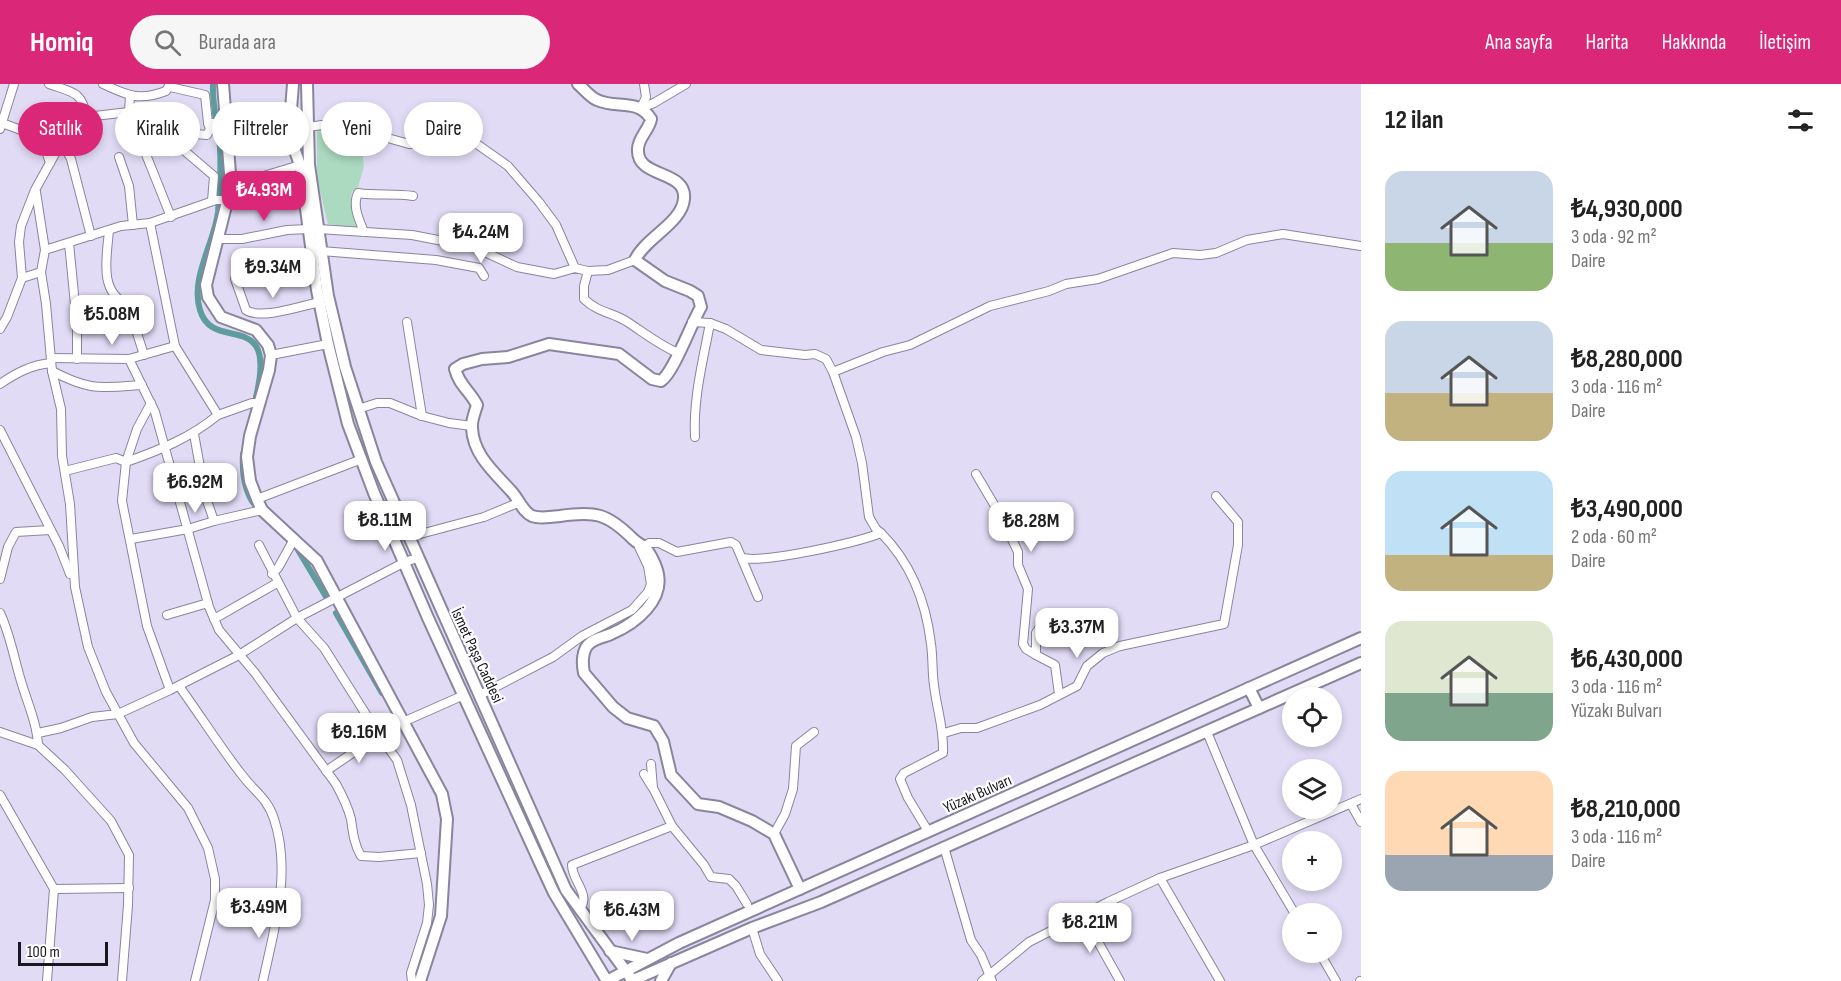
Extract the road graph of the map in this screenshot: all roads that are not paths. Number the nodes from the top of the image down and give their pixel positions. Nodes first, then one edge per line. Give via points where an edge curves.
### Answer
1 (14, 84) edge
2 (49, 84) edge
3 (223, 84) edge
4 (294, 84) edge
5 (307, 84) edge
6 (578, 84) edge
7 (644, 84) edge
8 (686, 84) edge
9 (107, 85) edge
10 (170, 85) edge
11 (61, 86) edge
12 (130, 96) junction
13 (84, 102) edge
14 (130, 102) edge
15 (220, 102) edge
16 (291, 102) edge
17 (308, 102) edge
18 (641, 108) junction
19 (212, 113) edge
20 (1, 126) edge
21 (309, 126) edge
22 (212, 127) edge
23 (18, 131) edge
24 (200, 134) edge
25 (48, 156) edge
26 (54, 156) edge
27 (70, 156) edge
28 (147, 156) edge
29 (191, 156) edge
30 (224, 156) edge
31 (297, 156) edge
32 (309, 156) edge
33 (119, 157) dead end
34 (50, 163) junction
35 (300, 165) junction
36 (231, 186) junction
37 (35, 190) junction
38 (412, 196) dead end
39 (220, 200) junction
40 (171, 217) junction
41 (150, 223) junction
42 (133, 225) junction
43 (313, 229) junction
44 (109, 230) junction
45 (364, 232) junction
46 (91, 236) junction
47 (219, 239) junction
48 (69, 243) junction
49 (1361, 246) edge
50 (45, 250) junction
51 (321, 251) junction
52 (635, 260) junction
53 (575, 268) junction
54 (588, 271) junction
55 (41, 272) junction
56 (484, 276) dead end
57 (22, 278) junction
58 (236, 279) dead end
59 (320, 302) junction
60 (3, 319) edge
61 (407, 322) dead end
62 (692, 322) junction
63 (710, 323) junction
64 (0, 329) edge
65 (328, 344) junction
66 (175, 346) junction
67 (678, 353) junction
68 (144, 355) junction
69 (271, 355) junction
70 (77, 358) junction
71 (129, 359) junction
72 (51, 364) junction
73 (833, 372) junction
74 (0, 384) edge
75 (142, 385) junction
76 (151, 403) junction
77 (256, 403) junction
78 (358, 409) junction
79 (218, 415) junction
80 (422, 416) junction
81 (472, 426) junction
82 (0, 430) edge
83 (194, 434) junction
84 (695, 437) dead end
85 (166, 447) junction
86 (362, 459) junction
87 (126, 462) junction
88 (65, 471) junction
89 (976, 474) dead end
90 (1216, 496) dead end
91 (257, 500) junction
92 (520, 502) junction
93 (262, 510) junction
94 (214, 521) junction
95 (188, 529) junction
96 (50, 530) junction
97 (881, 533) junction
98 (409, 537) junction
99 (131, 539) junction
100 (293, 541) junction
101 (640, 544) junction
102 (259, 545) dead end
103 (417, 558) junction
104 (742, 558) junction
105 (405, 562) junction
106 (272, 574) junction
107 (0, 579) edge
108 (277, 583) junction
109 (75, 586) junction
110 (758, 597) dead end
111 (338, 598) junction
112 (208, 603) junction
113 (0, 613) edge
114 (167, 615) dead end
115 (297, 618) junction
116 (214, 619) junction
117 (1046, 627) dead end
118 (1361, 638) edge
119 (239, 655) junction
120 (1036, 655) junction
121 (1361, 663) edge
122 (179, 686) junction
123 (1249, 688) junction
124 (170, 690) junction
125 (1059, 694) junction
126 (464, 695) junction
127 (480, 695) junction
128 (1259, 708) junction
129 (118, 714) junction
130 (404, 722) junction
131 (0, 732) edge
132 (814, 732) dead end
133 (1207, 732) junction
134 (38, 733) junction
135 (944, 733) junction
136 (379, 735) junction
137 (38, 745) junction
138 (651, 764) dead end
139 (326, 771) junction
140 (644, 774) dead end
141 (653, 788) junction
142 (0, 795) edge
143 (1361, 799) edge
144 (1351, 804) junction
145 (1361, 822) edge
146 (672, 826) junction
147 (928, 831) junction
148 (774, 834) junction
149 (1254, 844) junction
150 (944, 847) junction
151 (421, 853) junction
152 (1160, 878) junction
153 (129, 888) junction
154 (54, 889) junction
155 (800, 889) junction
156 (1289, 903) edge
157 (747, 904) dead end
158 (580, 909) junction
159 (1083, 915) junction
160 (752, 928) junction
161 (610, 951) junction
162 (647, 959) junction
163 (670, 963) junction
164 (1325, 963) edge
165 (624, 970) junction
166 (991, 978) edge
167 (47, 981) edge
168 (123, 981) edge
169 (195, 981) edge
170 (263, 981) edge
171 (412, 981) edge
172 (420, 981) edge
173 (607, 981) edge
174 (632, 981) edge
175 (661, 981) edge
176 (778, 981) edge
177 (982, 981) edge
178 (1120, 981) edge
179 (1220, 981) edge
180 (1336, 981) edge

1 - 20 street
2 - 11 street
3 - 15 main road
4 - 16 main road
5 - 17 main road
6 - 18 main road via 597,100
7 - 18 street via 646,98
8 - 18 street
9 - 12 street
10 - 12 street via 155,95
10 - 19 street via 205,95
11 - 13 street via 78,94
12 - 14 street
18 - 52 main road via 651,120 638,145 638,155 654,172 676,180 683,188 684,200 671,221 644,245
20 - 23 street
21 - 53 street via 370,133 409,144 465,138 474,142 508,166 540,202 556,225
22 - 24 street via 207,135
25 - 34 street
26 - 34 street
27 - 46 street
28 - 40 street
29 - 39 street via 214,176
30 - 36 main road
31 - 35 main road
32 - 43 main road
33 - 42 street via 129,186
34 - 37 street
35 - 36 street
35 - 43 main road
36 - 39 main road
37 - 50 street
37 - 57 street via 21,226
38 - 45 street via 358,193 356,210
39 - 40 street
39 - 47 main road
40 - 41 street
41 - 42 street
41 - 66 street
42 - 44 street
43 - 45 street
43 - 47 street
43 - 51 main road, İsmet Paşa Caddesi
43 - 59 main road
44 - 46 street
44 - 68 street via 106,266 110,290 117,300 128,305
45 - 53 street via 412,235 474,247 518,267 554,274
46 - 48 street
47 - 69 main road via 208,273 208,297 221,317 256,330
48 - 50 street
48 - 70 street
49 - 73 street via 1283,234 1246,240 1208,254 1173,253 1098,279 990,306 910,345
50 - 55 street
51 - 56 street via 436,260 479,268
51 - 78 main road, İsmet Paşa Caddesi via 333,324
52 - 54 street via 608,270
52 - 62 main road via 665,282 698,296 701,307
53 - 54 street
54 - 67 street via 584,299
55 - 57 street
55 - 72 street
57 - 60 street
58 - 59 street via 246,310 251,313
59 - 65 main road
60 - 64 street
61 - 80 street
62 - 63 street
62 - 67 main road
63 - 73 street via 761,350 815,354 826,359
63 - 84 street via 697,383
65 - 69 street
65 - 86 main road via 348,424
66 - 68 street
66 - 79 street
67 - 81 main road via 662,381 652,379 619,354 549,344 508,357 464,364 455,369 458,380 477,405
68 - 71 street
69 - 77 main road
70 - 71 street
70 - 72 street
71 - 75 street
72 - 74 street via 39,364
72 - 75 street via 75,383 95,388
72 - 88 street via 61,409
73 - 97 street via 856,437 869,517
75 - 76 street
76 - 85 street
76 - 87 street
77 - 79 street
77 - 91 main road via 246,466
78 - 80 street via 390,403
78 - 98 main road, İsmet Paşa Caddesi
79 - 83 street
80 - 81 street
81 - 92 main road via 485,463
82 - 96 street
83 - 85 street
83 - 94 street
85 - 87 street
85 - 95 street
86 - 91 street
86 - 105 main road
87 - 88 street via 116,458
87 - 99 street via 122,501
88 - 109 street
89 - 120 street via 1018,552 1018,565 1028,589 1023,644
90 - 125 street via 1238,522 1238,545 1224,624 1103,653 1087,666 1077,686
91 - 93 main road
92 - 98 street via 484,517
92 - 101 main road via 534,517 600,514
93 - 94 street
93 - 100 main road
94 - 95 street
95 - 99 street
95 - 112 street
96 - 107 street via 16,532
96 - 109 street
97 - 104 street via 798,552
97 - 135 street via 895,547 917,585 928,616 933,685
98 - 103 main road, İsmet Paşa Caddesi
99 - 124 street via 147,626
100 - 106 street
100 - 111 main road via 317,561
101 - 104 street via 660,543 677,552 731,542
101 - 127 street via 651,584 632,610
101 - 148 main road via 657,568 658,594 631,624 585,648 584,673 627,718 654,726 663,741 671,774 698,804 719,807
102 - 106 street
103 - 105 street
103 - 127 main road, İsmet Paşa Caddesi
104 - 110 street
105 - 111 street
105 - 126 main road
106 - 108 street
108 - 115 street
108 - 116 street
109 - 129 street via 88,647
111 - 115 street
111 - 130 main road
112 - 114 street
112 - 116 street
113 - 134 street
115 - 119 street
115 - 136 street via 324,648
116 - 119 street
117 - 120 street via 1040,627 1036,633
118 - 123 main road, Yüzakı Bulvarı
119 - 122 street
119 - 139 street
120 - 125 street via 1055,665
121 - 128 main road
122 - 124 street
122 - 170 street via 243,777 263,796 274,818 282,854 280,902
123 - 128 main road
123 - 147 main road, Yüzakı Bulvarı
124 - 129 street
125 - 135 street via 1041,705 976,728
126 - 130 street
126 - 173 main road via 554,893
127 - 158 main road, İsmet Paşa Caddesi via 566,890
128 - 133 main road
129 - 134 street via 92,717
129 - 169 street via 134,742 188,808 208,848 215,900
130 - 172 main road via 442,794 447,819 441,916
131 - 137 street
132 - 148 street via 796,746 793,789
133 - 149 street
133 - 150 main road
134 - 137 street
135 - 147 street via 943,753 904,773 900,779
136 - 139 street
136 - 151 street via 397,760
137 - 153 street via 111,821 129,855
138 - 141 street
139 - 151 street via 345,802 361,856
140 - 141 street
141 - 146 street
142 - 154 street
143 - 144 street
144 - 145 street
144 - 149 street
146 - 157 street via 711,877 729,879
146 - 158 street via 572,866 584,897
147 - 155 main road, Yüzakı Bulvarı
148 - 155 main road
149 - 152 street
149 - 156 street
150 - 160 main road
150 - 166 street via 971,940
151 - 171 street via 428,923 411,973
152 - 159 street
152 - 179 street
153 - 154 street
153 - 168 street
154 - 167 street
155 - 162 main road, Yüzakı Bulvarı
158 - 161 main road, İsmet Paşa Caddesi
159 - 166 street via 1029,942
159 - 178 street
160 - 163 main road
160 - 176 street via 760,954
161 - 162 main road
161 - 165 main road, İsmet Paşa Caddesi
162 - 165 main road, Yüzakı Bulvarı
163 - 174 main road
163 - 175 main road
164 - 180 street
165 - 173 main road, Yüzakı Bulvarı
165 - 174 main road, İsmet Paşa Caddesi
166 - 177 street

